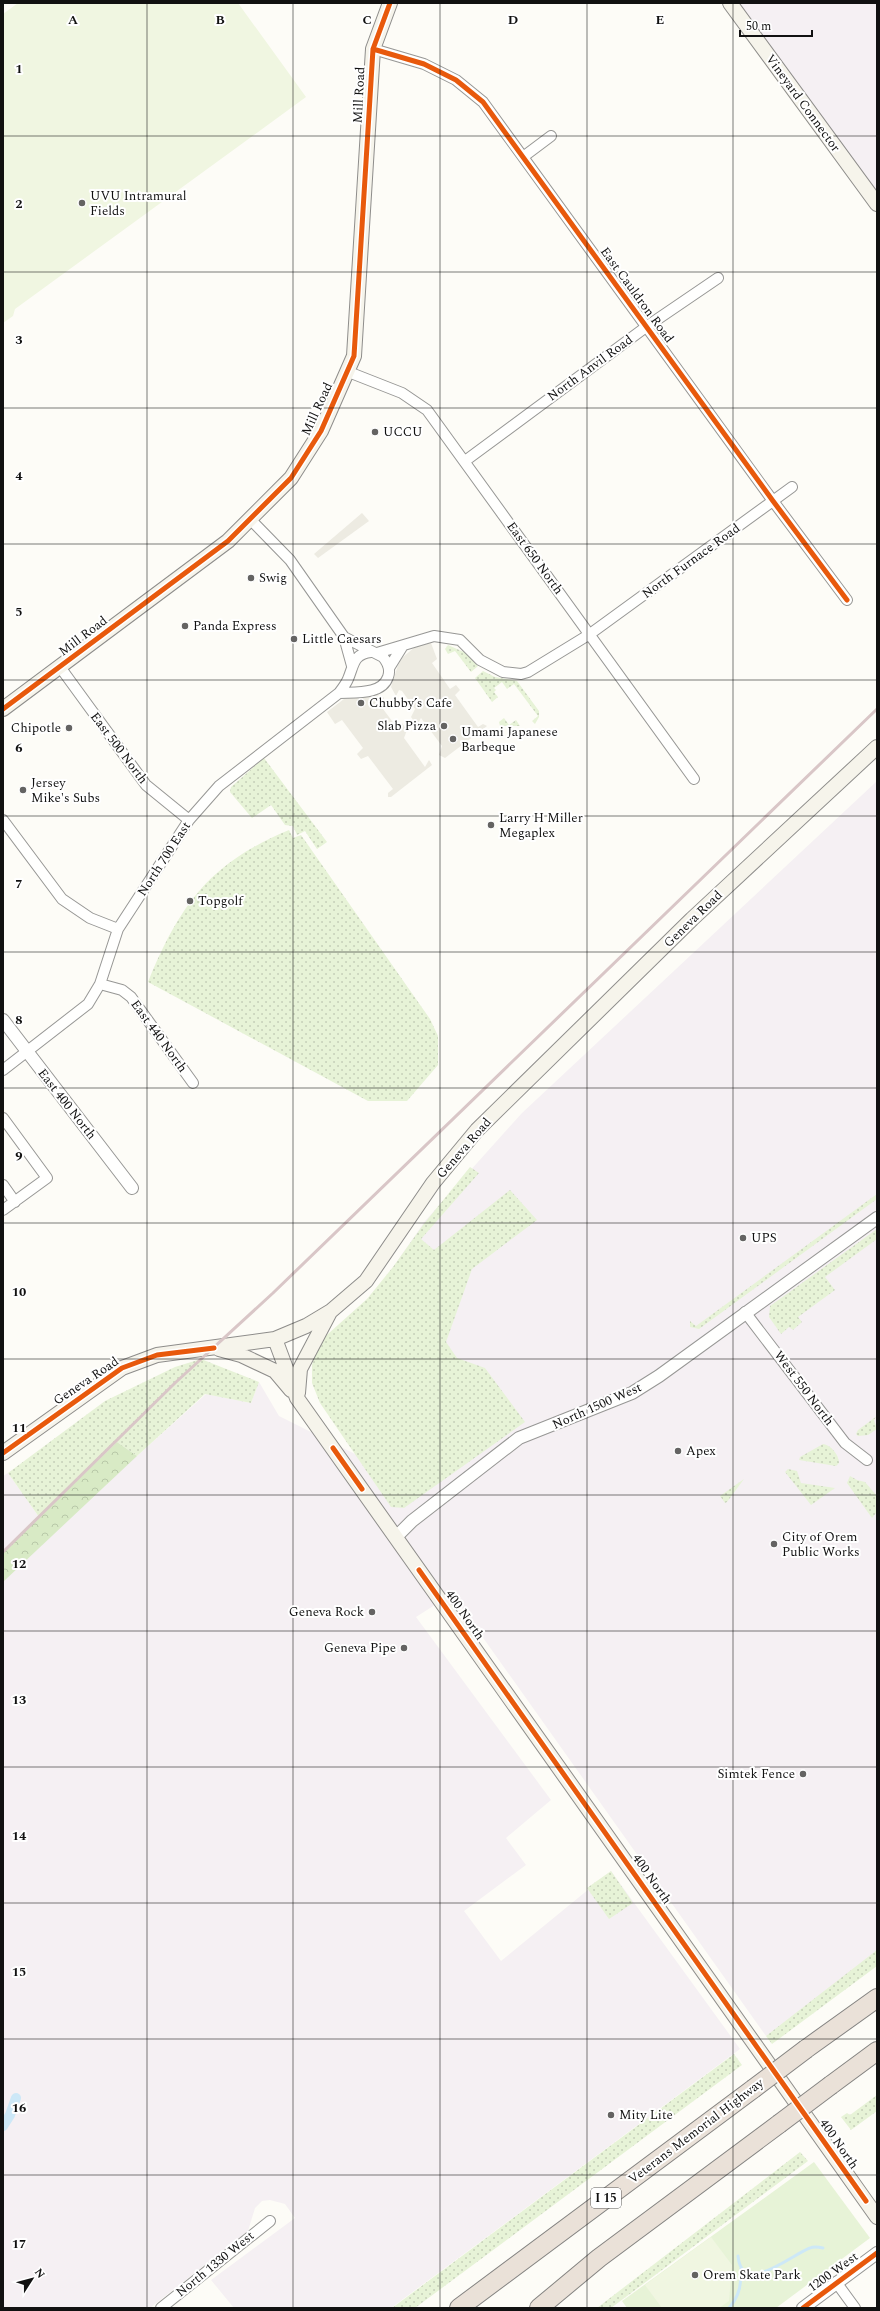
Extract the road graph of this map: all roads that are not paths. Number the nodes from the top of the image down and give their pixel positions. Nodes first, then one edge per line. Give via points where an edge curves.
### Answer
1 (390, 3) edge
2 (730, 3) edge
3 (373, 49) junction
4 (551, 136) dead end
5 (523, 157) junction
6 (877, 204) edge
7 (718, 278) dead end
8 (646, 327) junction
9 (346, 371) junction
10 (465, 461) junction
11 (792, 487) dead end
12 (773, 501) junction
13 (250, 519) junction
14 (847, 600) dead end
15 (590, 634) junction
16 (344, 637) junction
17 (402, 647) junction
18 (374, 652) junction
19 (60, 667) junction
20 (389, 668) junction
21 (351, 669) junction
22 (371, 690) junction
23 (340, 693) junction
24 (3, 709) edge
25 (877, 747) edge
26 (694, 779) dead end
27 (3, 820) edge
28 (189, 820) junction
29 (118, 929) junction
30 (100, 984) junction
31 (3, 1020) edge
32 (26, 1052) junction
33 (3, 1070) edge
34 (193, 1083) dead end
35 (3, 1118) edge
36 (3, 1184) edge
37 (132, 1188) dead end
38 (15, 1202) junction
39 (3, 1210) edge
40 (877, 1218) edge
41 (330, 1311) junction
42 (745, 1312) junction
43 (275, 1339) junction
44 (214, 1348) junction
45 (297, 1398) junction
46 (3, 1453) edge
47 (867, 1460) dead end
48 (396, 1537) junction
49 (877, 1998) edge
50 (877, 2051) edge
51 (877, 2217) edge
52 (270, 2220) dead end
53 (877, 2253) edge
54 (836, 2282) junction
55 (161, 2308) edge
56 (459, 2308) edge
57 (539, 2308) edge
58 (803, 2308) edge
59 (855, 2308) edge

1 - 3 main road, Mill Road
2 - 6 main road, Vineyard Connector
3 - 5 street, East Cauldron Road via 424,64 456,80 483,102
3 - 9 main road, Mill Road via 354,356
4 - 5 street
5 - 8 street, East Cauldron Road
7 - 8 street, North Anvil Road
8 - 10 street, North Anvil Road
8 - 12 street, East Cauldron Road
9 - 10 street, East 650 North via 402,393 427,410
9 - 13 main road, Mill Road via 321,431 291,478
10 - 15 street, East 650 North
11 - 12 street, North Furnace Road
12 - 14 street, East Cauldron Road
12 - 15 street, North Furnace Road
13 - 16 street via 290,560
13 - 19 main road, Mill Road via 228,541
15 - 17 street via 539,667 521,674 503,672 487,664 460,640 434,636
15 - 26 street, East 650 North
16 - 18 street
16 - 21 street
17 - 18 street via 396,646
17 - 20 street
18 - 20 street via 387,662
18 - 21 street via 359,656
19 - 24 main road, Mill Road
19 - 28 street, East 500 North via 146,785
20 - 22 street via 383,686
21 - 22 street via 355,683 359,687
21 - 23 street
22 - 23 street
23 - 28 street, North 700 East via 219,786
25 - 41 main road, Geneva Road via 692,919 477,1130 433,1184 366,1281
27 - 29 street via 62,899 90,918
28 - 29 street, North 700 East
29 - 30 street, North 700 East
30 - 32 street, North 700 East via 88,1004
30 - 34 street, East 440 North via 122,990 130,998
31 - 32 street, East 400 North
32 - 33 street, North 700 East
32 - 37 street, East 400 North
35 - 38 street via 47,1178
36 - 38 street
38 - 39 street
40 - 42 street, North 1500 West
41 - 43 main road, Geneva Road via 306,1326
41 - 45 main road via 300,1369
42 - 47 street, West 550 North via 845,1443
42 - 48 street, North 1500 West via 632,1393 519,1438
43 - 44 main road, Geneva Road
43 - 45 main road, 400 North
44 - 45 main road via 241,1355 275,1370
44 - 46 main road, Geneva Road via 157,1355 122,1368
45 - 48 main road, 400 North
48 - 51 main road, 400 North
49 - 56 highway, Veterans Memorial Highway / I 15, bridge
50 - 57 highway, bridge via 599,2258
52 - 55 street, North 1330 West
53 - 54 street, 1200 West
54 - 58 street, 1200 West
54 - 59 street

